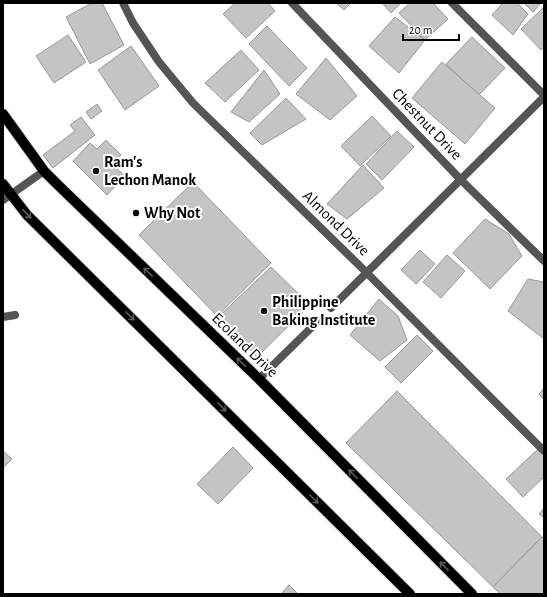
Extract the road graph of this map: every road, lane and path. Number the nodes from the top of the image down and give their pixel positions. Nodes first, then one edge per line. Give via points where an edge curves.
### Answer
1 (123, 3) edge
2 (292, 3) edge
3 (452, 3) edge
4 (544, 96) edge
5 (3, 114) edge
6 (44, 171) junction
7 (461, 180) junction
8 (3, 184) edge
9 (7, 198) edge
10 (544, 261) edge
11 (366, 272) junction
12 (331, 308) dead end
13 (15, 315) dead end
14 (3, 317) edge
15 (319, 320) dead end
16 (259, 379) junction
17 (544, 451) edge
18 (410, 594) edge
19 (472, 594) edge

1 - 11 street, Almond Drive via 159,62 193,103
2 - 7 street, Chestnut Drive
3 - 4 street
4 - 7 street
5 - 6 main road, Ecoland Drive
6 - 9 street
16 -> 6 main road, Ecoland Drive
7 - 10 street, Chestnut Drive
7 - 11 street
8 - 9 main road
9 -> 18 main road
11 - 12 street
11 - 17 street, Almond Drive
13 - 14 street
15 - 16 street
19 -> 16 main road, Ecoland Drive

